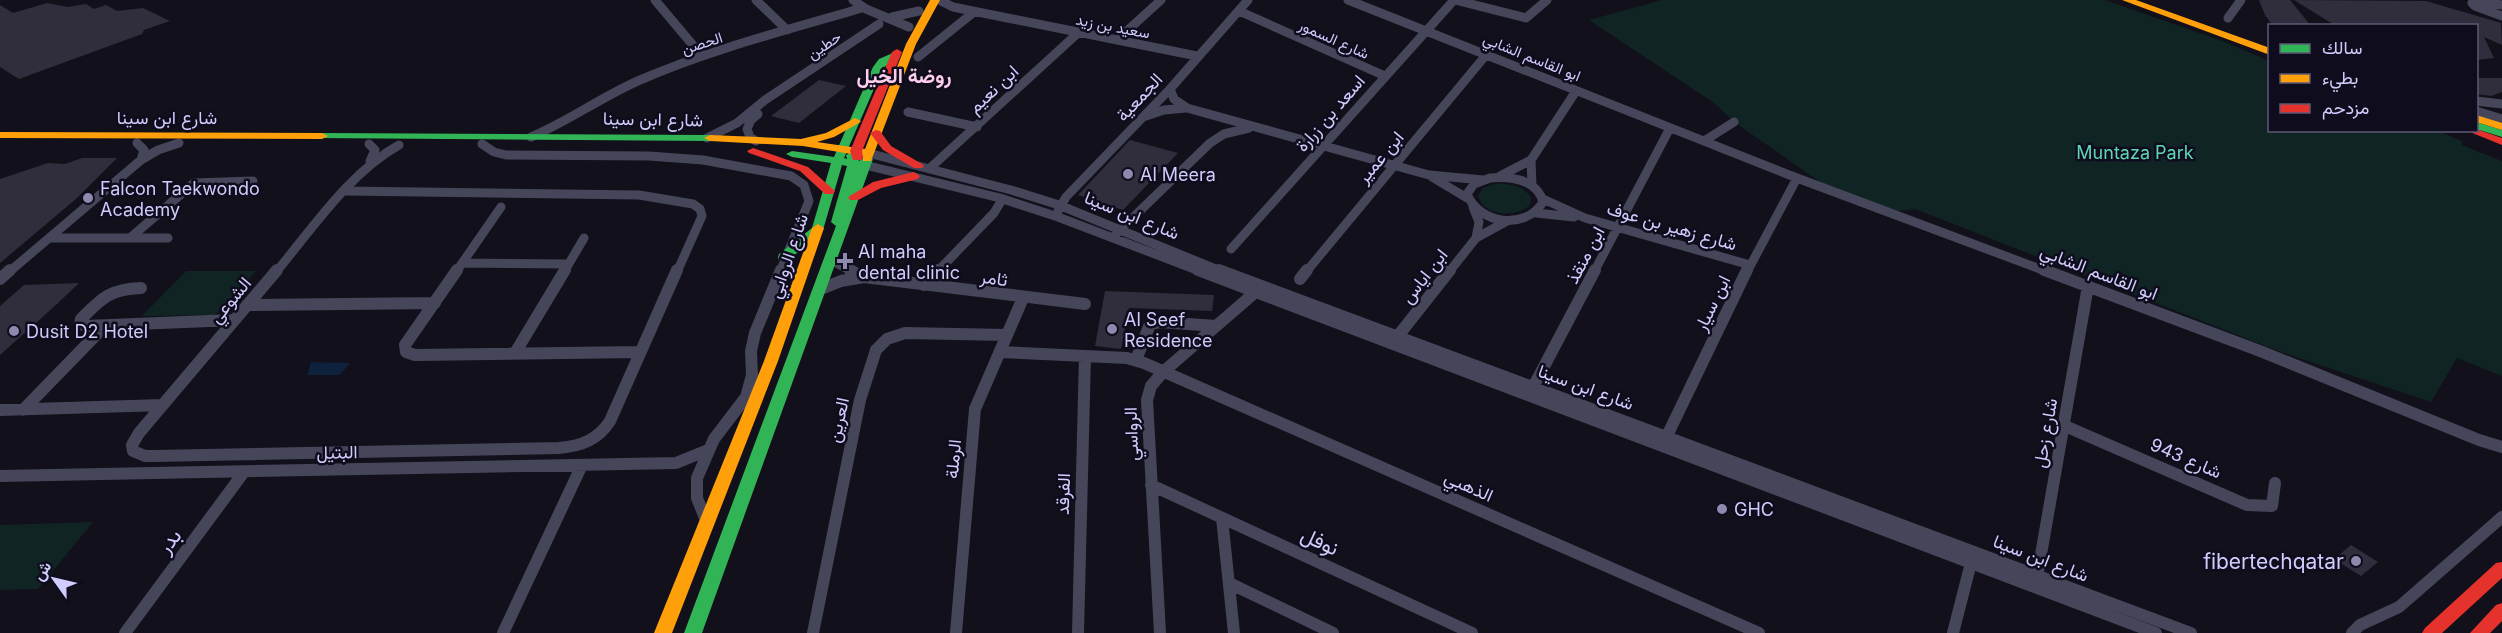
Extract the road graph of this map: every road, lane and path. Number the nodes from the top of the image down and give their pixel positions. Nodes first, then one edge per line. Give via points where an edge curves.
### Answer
1 (655, 0) edge
2 (756, 0) edge
3 (853, 0) edge
4 (937, 0) edge
5 (1161, 0) edge
6 (1248, 0) edge
7 (1348, 0) edge
8 (1454, 0) edge
9 (1547, 0) edge
10 (2127, 0) edge
11 (2154, 0) edge
12 (2241, 0) edge
13 (2474, 0) edge
14 (2502, 4) edge
15 (953, 7) junction
16 (862, 8) junction
17 (924, 8) edge
18 (1239, 11) junction
19 (974, 12) junction
20 (2502, 16) edge
21 (889, 18) junction
22 (2228, 18) dead end
23 (879, 24) dead end
24 (909, 27) junction
25 (787, 30) junction
26 (1426, 31) junction
27 (1078, 33) junction
28 (1118, 40) junction
29 (2268, 41) edge
30 (2268, 51) edge
31 (895, 55) junction
32 (1486, 55) junction
33 (702, 56) junction
34 (1197, 56) junction
35 (918, 57) dead end
36 (1385, 76) junction
37 (784, 89) junction
38 (1170, 89) junction
39 (1576, 91) junction
40 (2478, 101) edge
41 (2502, 104) edge
42 (1187, 108) junction
43 (908, 112) dead end
44 (2478, 112) edge
45 (1212, 116) junction
46 (1144, 117) junction
47 (2478, 119) edge
48 (2502, 119) edge
49 (855, 121) junction
50 (1734, 122) dead end
51 (2478, 126) edge
52 (977, 127) junction
53 (1253, 127) junction
54 (2502, 127) edge
55 (1670, 128) junction
56 (563, 131) junction
57 (2475, 132) edge
58 (876, 133) junction
59 (2502, 134) edge
60 (0, 135) edge
61 (707, 138) junction
62 (1704, 141) junction
63 (0, 142) edge
64 (2502, 142) edge
65 (137, 143) junction
66 (179, 143) junction
67 (1210, 143) junction
68 (369, 144) junction
69 (482, 144) junction
70 (792, 144) junction
71 (399, 145) junction
72 (754, 146) junction
73 (1323, 147) junction
74 (854, 157) junction
75 (141, 160) junction
76 (1531, 160) junction
77 (1393, 166) junction
78 (920, 170) junction
79 (1429, 176) junction
80 (1497, 177) junction
81 (1797, 178) junction
82 (799, 180) joint
83 (1483, 180) junction
84 (253, 181) dead end
85 (1532, 185) junction
86 (347, 190) junction
87 (829, 190) junction
88 (854, 197) junction
89 (1000, 198) junction
90 (1467, 198) junction
91 (1543, 199) junction
92 (501, 207) dead end
93 (1473, 207) junction
94 (1059, 211) junction
95 (1536, 213) junction
96 (1585, 218) junction
97 (1510, 220) junction
98 (1619, 226) junction
99 (817, 230) junction
100 (1116, 234) junction
101 (1476, 237) junction
102 (50, 238) junction
103 (130, 238) junction
104 (168, 238) dead end
105 (584, 238) dead end
106 (837, 242) junction
107 (1231, 249) dead end
108 (784, 257) junction
109 (831, 260) junction
110 (464, 263) junction
111 (568, 264) junction
112 (1750, 266) junction
113 (864, 278) junction
114 (0, 279) edge
115 (1300, 279) dead end
116 (924, 285) junction
117 (2088, 286) junction
118 (141, 288) dead end
119 (821, 289) junction
120 (1258, 289) junction
121 (1023, 298) junction
122 (435, 303) junction
123 (1085, 304) dead end
124 (247, 305) junction
125 (234, 320) junction
126 (1216, 326) junction
127 (97, 334) dead end
128 (1007, 335) junction
129 (1395, 340) junction
130 (639, 352) junction
131 (1001, 352) junction
132 (515, 353) junction
133 (1085, 356) junction
134 (1136, 360) junction
135 (1163, 372) junction
136 (1531, 392) junction
137 (163, 405) junction
138 (0, 410) edge
139 (23, 410) junction
140 (2066, 426) junction
141 (2479, 440) junction
142 (1665, 441) junction
143 (2502, 447) edge
144 (708, 450) junction
145 (2502, 452) edge
146 (676, 463) junction
147 (582, 465) junction
148 (244, 472) junction
149 (0, 476) edge
150 (697, 478) junction
151 (2274, 483) dead end
152 (1151, 485) junction
153 (2502, 517) edge
154 (1222, 518) junction
155 (707, 523) junction
156 (1972, 556) junction
157 (2502, 568) edge
158 (2037, 581) junction
159 (1229, 583) junction
160 (2502, 610) edge
161 (125, 633) edge
162 (503, 633) edge
163 (663, 633) edge
164 (693, 633) edge
165 (813, 633) edge
166 (957, 633) edge
167 (1078, 633) edge
168 (1160, 633) edge
169 (1234, 633) edge
170 (1333, 633) edge
171 (1472, 633) edge
172 (1759, 633) edge
173 (1953, 633) edge
174 (2156, 633) edge
175 (2191, 633) edge
176 (2352, 633) edge
177 (2431, 633) edge
178 (2479, 633) edge

1 - 33 street
2 - 25 street
3 - 16 street
4 - 15 street, سعيد بن زيد
4 - 17 main road, شارع الروابي
5 - 28 street
6 - 18 street, الجمعية
7 - 26 street, ابو القاسم الشابي
8 - 9 street via 1526,18
8 - 26 street, اسعد بن زرارة
10 - 30 main road
11 - 29 main road
12 - 22 street
13 - 14 street
13 - 20 street via 2475,6
15 - 17 street, سعيد بن زيد
15 - 19 street, سعيد بن زيد
16 - 21 street
16 - 25 street, الحصن
17 - 21 street, سعيد بن زيد
17 - 24 main road, شارع الروابي
17 - 58 main road, شارع الروابي
18 - 34 street, الجمعية
18 - 36 street, شارع السمور
19 - 27 street, سعيد بن زيد
19 - 35 street
21 - 24 street
23 - 37 street, حطين
24 - 31 main road, شارع الروابي
25 - 33 street, الحصن
26 - 32 street, ابو القاسم الشابي
26 - 36 street, اسعد بن زرارة
27 - 28 street, سعيد بن زيد
27 - 52 street, ابن نعيم
28 - 34 street, سعيد بن زيد
31 - 49 main road, شارع الروابي via 878,68
31 - 74 main road
32 - 39 street, ابو القاسم الشابي
32 - 77 street, ابن عمير
33 - 56 street, الحصن via 626,86
34 - 38 street, الجمعية
36 - 73 street, اسعد بن زرارة
37 - 61 street, حطين via 731,127
37 - 72 street, حطين via 747,125
38 - 42 street via 1174,99
38 - 46 street, الجمعية
39 - 55 street, ابو القاسم الشابي
39 - 76 street
40 - 41 street
42 - 45 street
42 - 46 street
43 - 52 street
44 - 48 street
45 - 53 street
45 - 67 street via 1215,129
46 - 94 street, الجمعية
47 - 54 main road
49 - 70 main road via 830,135
49 - 74 main road, شارع الروابي
50 - 62 street
51 - 59 main road
52 - 78 street, ابن نعيم
53 - 67 street via 1224,134
53 - 73 street
55 - 62 street, ابو القاسم الشابي
55 - 98 street, ابن منقذ
56 - 60 main road, شارع ابن سينا via 531,137
56 - 61 main road, شارع ابن سينا
57 - 64 main road
58 - 74 main road, شارع الروابي
58 - 78 main road via 886,148
61 - 72 main road, شارع ابن سينا
62 - 81 street, ابو القاسم الشابي
63 - 65 main road, شارع ابن سينا
65 - 66 main road, شارع ابن سينا
65 - 75 street via 144,150
66 - 68 main road, شارع ابن سينا
66 - 75 street
67 - 100 street
68 - 71 main road, شارع ابن سينا
68 - 86 street, الشوعي via 375,154
69 - 71 main road, شارع ابن سينا
69 - 72 main road, شارع ابن سينا
69 - 82 street, شارع ابن سينا via 506,155 690,159 771,171
70 - 72 main road, شارع ابن سينا
70 - 74 main road, شارع ابن سينا
71 - 86 street, الشوعي via 381,154
72 - 74 main road, شارع ابن سينا
72 - 87 main road via 803,167
73 - 77 street
73 - 107 street, اسعد بن زرارة
74 - 78 street, شارع ابن سينا
74 - 87 main road, شارع الروابي
74 - 88 main road, شارع الروابي
74 - 106 main road via 838,215
75 - 102 street
76 - 80 street
76 - 85 street
77 - 79 street
77 - 115 street, ابن عمير
78 - 88 main road via 877,184
78 - 89 street, شارع ابن سينا
78 - 94 street, شارع ابن سينا
79 - 83 street
79 - 90 street
80 - 83 street
80 - 85 street
81 - 112 street, ابن سيار
81 - 117 street, ابو القاسم الشابي
82 - 108 street, شارع الروابي via 808,190 808,201
83 - 90 street via 1472,186
84 - 103 street via 194,183
85 - 91 street
86 - 124 street, الشوعي
86 - 130 street via 607,193 693,204 702,216
87 - 99 main road, شارع الروابي
88 - 106 main road, شارع الروابي
89 - 94 street, شارع ابن سينا
89 - 116 street via 994,213
90 - 93 street
91 - 95 street
91 - 96 street, شارع زهير بن عوف
92 - 110 street
93 - 97 street via 1492,217
93 - 101 street via 1479,222
94 - 100 street, شارع ابن سينا
95 - 96 street, شارع زهير بن عوف
95 - 97 street, ابن اياس
96 - 98 street, شارع زهير بن عوف
97 - 101 street, ابن اياس
98 - 112 street, شارع زهير بن عوف
98 - 136 street, ابن منقذ
99 - 108 main road
99 - 155 main road, شارع الروابي
100 - 120 street, شارع ابن سينا
101 - 129 street, ابن اياس
102 - 103 street
102 - 114 street
103 - 104 street
105 - 111 street
106 - 109 main road, شارع الروابي
108 - 144 street, شارع الروابي via 755,333 751,385
109 - 113 street, ثامر
109 - 119 main road, شارع الروابي
110 - 111 street
110 - 122 street
111 - 132 street
112 - 142 street, ابن سيار
113 - 116 street, ثامر
113 - 119 street, ثامر
116 - 121 street, ثامر
117 - 140 street, شارع زحل
117 - 141 street, ابو القاسم الشابي
118 - 125 street via 120,288 109,293 80,324
119 - 164 main road, شارع الروابي
120 - 126 street, الرواسي
120 - 129 street, شارع ابن سينا
121 - 123 street, ثامر
121 - 128 street, الرملة
122 - 124 street
122 - 132 street via 405,345 406,352
124 - 125 street, الشوعي
125 - 137 street, الشوعي
126 - 134 street via 1150,324
126 - 135 street, الرواسي
127 - 139 street
128 - 131 street, الرملة
128 - 165 street, العرين via 905,333 887,339 876,350 860,400
129 - 136 street, شارع ابن سينا
130 - 132 street
130 - 137 street, الشوعي via 607,428 591,441 569,447 145,456 133,450 132,445
131 - 133 street
131 - 166 street, الرملة via 975,409
133 - 134 street
133 - 167 street, الفرقد
134 - 135 street
135 - 152 street, الرواسي via 1151,386 1147,400
135 - 172 street, الذهبي
136 - 142 street, شارع ابن سينا
137 - 139 street
138 - 139 street
140 - 151 street, شارع 943 via 2247,505 2272,506
140 - 158 street, شارع زحل
141 - 143 street
141 - 145 street
142 - 156 street, شارع ابن سينا
144 - 146 street, البتيل
144 - 150 street, شارع الروابي
146 - 147 street, البتيل
146 - 150 street
147 - 148 street, البتيل
147 - 162 street
148 - 149 street, البتيل
148 - 161 street, بدر
150 - 155 street, شارع الروابي via 697,498
152 - 154 street, نوفل
152 - 168 street, الرواسي
153 - 176 street via 2399,607
154 - 159 street
154 - 171 street, نوفل
155 - 163 main road, شارع الروابي
156 - 158 street, شارع ابن سينا
156 - 173 street
157 - 177 main road
158 - 174 street, شارع ابن سينا
158 - 175 street, شارع ابن سينا
159 - 169 street
159 - 170 street
160 - 178 main road

